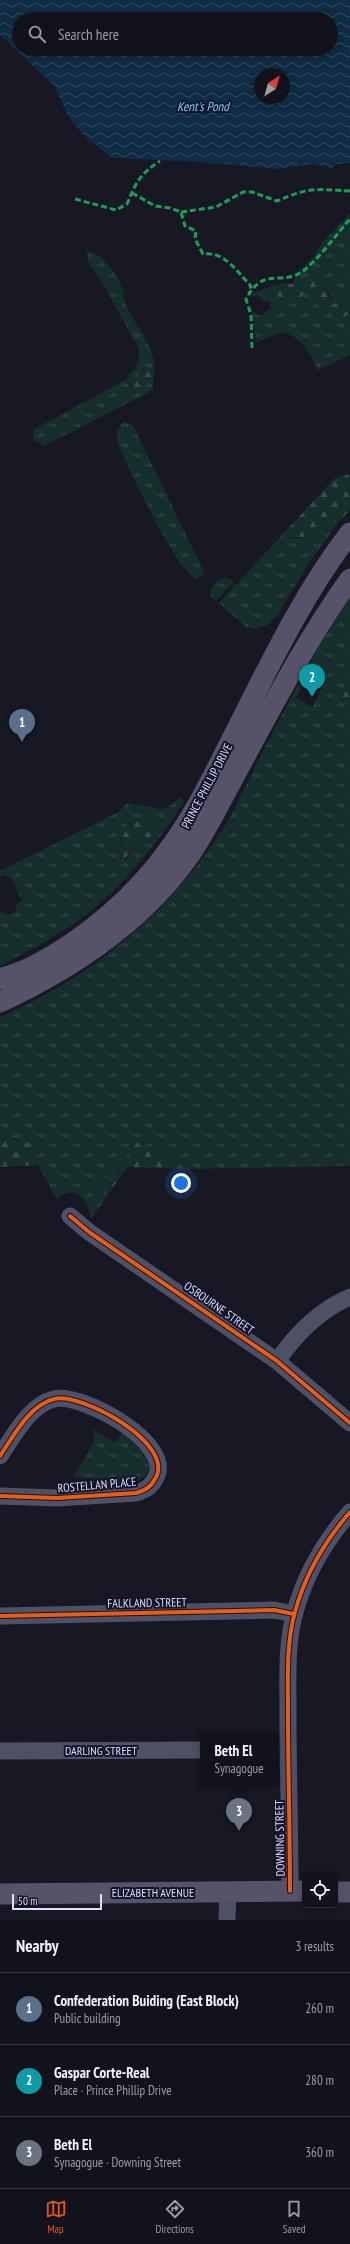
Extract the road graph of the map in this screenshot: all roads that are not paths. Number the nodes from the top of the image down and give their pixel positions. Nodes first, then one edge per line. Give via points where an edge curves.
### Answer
1 (350, 533) edge
2 (350, 579) edge
3 (0, 979) edge
4 (0, 1002) edge
5 (70, 1216) dead end
6 (350, 1297) edge
7 (277, 1361) junction
8 (350, 1422) edge
9 (0, 1456) edge
10 (0, 1496) edge
11 (350, 1512) edge
12 (294, 1614) junction
13 (0, 1616) edge
14 (200, 1750) edge
15 (282, 1750) edge
16 (0, 1751) edge
17 (298, 1891) edge
18 (338, 1892) edge
19 (350, 1892) edge
20 (228, 1893) junction
21 (0, 1894) edge
22 (227, 1920) edge

1 - 3 main road, PRINCE PHILLIP DRIVE via 335,552 270,664 202,798 170,850 138,886 84,934 32,967
2 - 4 main road, PRINCE PHILLIP DRIVE via 282,687 203,834 177,872 133,918 84,956
5 - 7 street, OSBOURNE STREET via 89,1232
6 - 7 street via 337,1302 314,1319 291,1341
7 - 8 street, OSBOURNE STREET
9 - 10 street, ROSTELLAN PLACE via 34,1410 54,1399 61,1399 82,1403 100,1411 134,1432 152,1448 160,1468 152,1484 146,1490 136,1493 57,1498
11 - 12 street, DOWNING STREET via 337,1527 311,1569
12 - 13 street, FALKLAND STREET via 274,1610
12 - 15 street, DOWNING STREET
14 - 16 street, DARLING STREET
15 - 17 street, DOWNING STREET
17 - 20 main road, ELIZABETH AVENUE
18 - 19 main road
20 - 21 main road, ELIZABETH AVENUE
20 - 22 street

